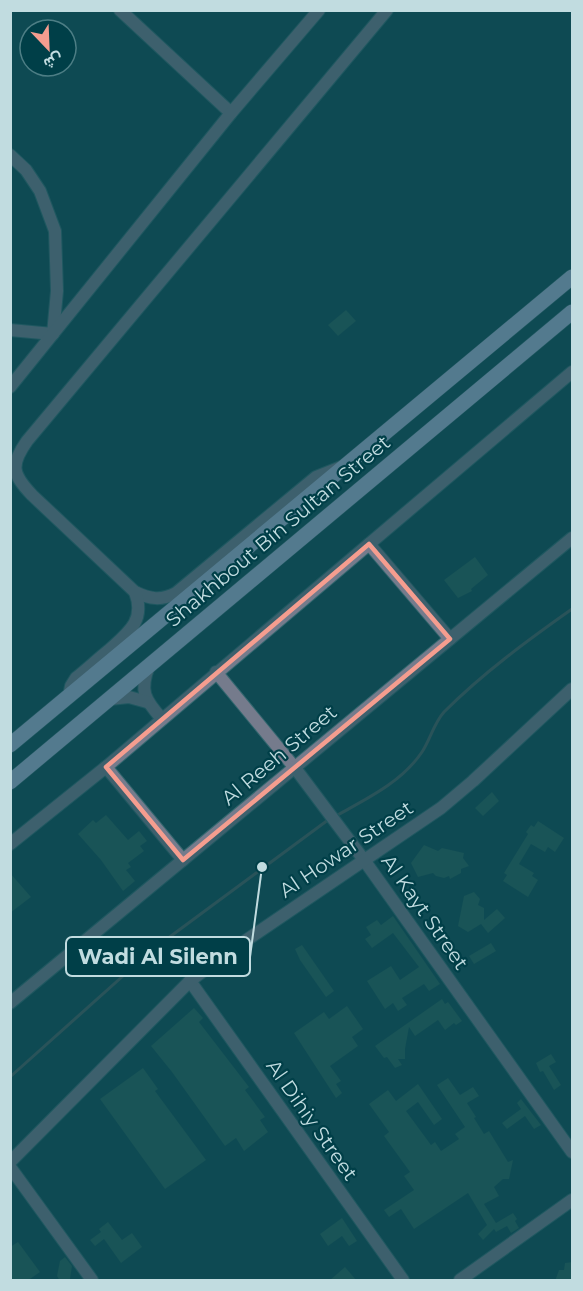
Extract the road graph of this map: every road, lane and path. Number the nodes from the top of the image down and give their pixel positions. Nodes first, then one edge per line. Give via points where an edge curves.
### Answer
1 (120, 10) edge
2 (319, 10) edge
3 (387, 10) edge
4 (231, 113) junction
5 (10, 155) edge
6 (573, 277) edge
7 (573, 312) edge
8 (10, 330) edge
9 (53, 334) junction
10 (573, 372) edge
11 (10, 387) edge
12 (344, 466) junction
13 (573, 537) edge
14 (369, 544) junction
15 (135, 592) junction
16 (450, 639) junction
17 (149, 666) junction
18 (216, 672) junction
19 (573, 689) edge
20 (69, 696) junction
21 (110, 699) junction
22 (147, 702) junction
23 (162, 719) junction
24 (10, 745) edge
25 (106, 767) junction
26 (295, 768) junction
27 (10, 782) edge
28 (10, 844) edge
29 (183, 860) junction
30 (364, 860) junction
31 (190, 981) junction
32 (10, 1003) edge
33 (573, 1152) edge
34 (10, 1162) edge
35 (10, 1167) edge
36 (573, 1200) edge
37 (92, 1281) edge
38 (403, 1281) edge
39 (460, 1281) edge

1 - 4 street
2 - 4 street
3 - 15 street via 18,454 14,469 20,483
4 - 9 street
5 - 9 street via 40,191 55,231 57,291
6 - 12 main road, Shakhbout Bin Sultan Street
7 - 17 main road, Shakhbout Bin Sultan Street
8 - 9 street
9 - 11 street
10 - 14 street
12 - 15 street via 316,477 176,593 153,598
12 - 20 main road, Shakhbout Bin Sultan Street
13 - 16 street, Al Reeh Street
14 - 16 street
14 - 18 street
15 - 20 street via 138,612 134,625 76,678
16 - 26 street, Al Reeh Street
17 - 21 main road, Shakhbout Bin Sultan Street
17 - 22 street via 144,684
18 - 23 street
18 - 26 street, Al Kayt Street
19 - 30 street, Al Howar Street via 473,782
20 - 24 main road, Shakhbout Bin Sultan Street
21 - 22 street via 129,697
21 - 27 main road, Shakhbout Bin Sultan Street
22 - 23 street
23 - 25 street
25 - 28 street
25 - 29 street
26 - 29 street, Al Reeh Street
26 - 30 street, Al Kayt Street
29 - 32 street, Al Reeh Street
30 - 31 street, Al Howar Street
30 - 33 street, Al Kayt Street
31 - 34 street, Al Howar Street
31 - 38 street, Al Dihiy Street
35 - 37 street
36 - 39 street

